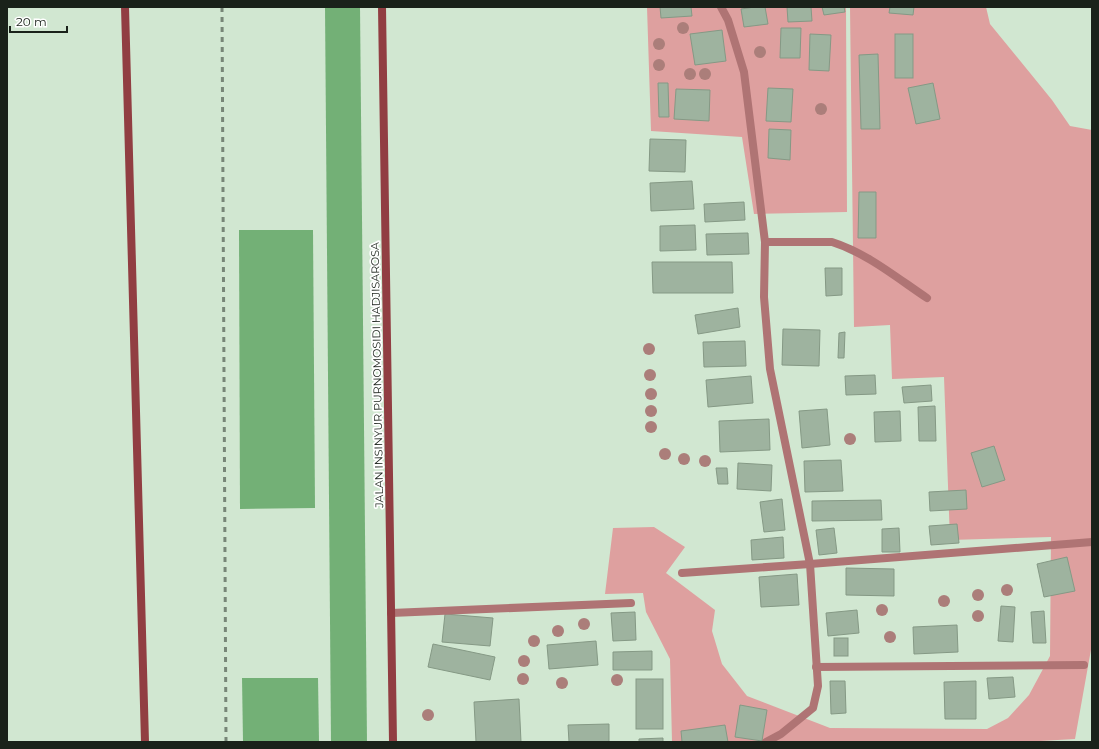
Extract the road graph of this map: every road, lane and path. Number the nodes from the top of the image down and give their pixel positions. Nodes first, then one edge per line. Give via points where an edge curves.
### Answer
1 (125, 7) edge
2 (382, 7) edge
3 (721, 7) edge
4 (764, 242) junction
5 (927, 298) dead end
6 (1092, 542) edge
7 (810, 564) junction
8 (682, 573) dead end
9 (631, 603) dead end
10 (391, 613) junction
11 (1084, 665) dead end
12 (816, 667) junction
13 (145, 742) edge
14 (393, 742) edge
15 (766, 742) edge

1 - 13 street
2 - 10 street, JALAN INSINYUR PURNOMOSIDI HADJISAROSA
3 - 4 street via 728,20 744,72
4 - 5 street via 832,242 842,245 857,251
4 - 7 street via 764,297 770,369
6 - 7 street
7 - 8 street
7 - 12 street
9 - 10 street
10 - 14 street, JALAN INSINYUR PURNOMOSIDI HADJISAROSA
11 - 12 street
12 - 15 street via 818,686 813,708 781,734

